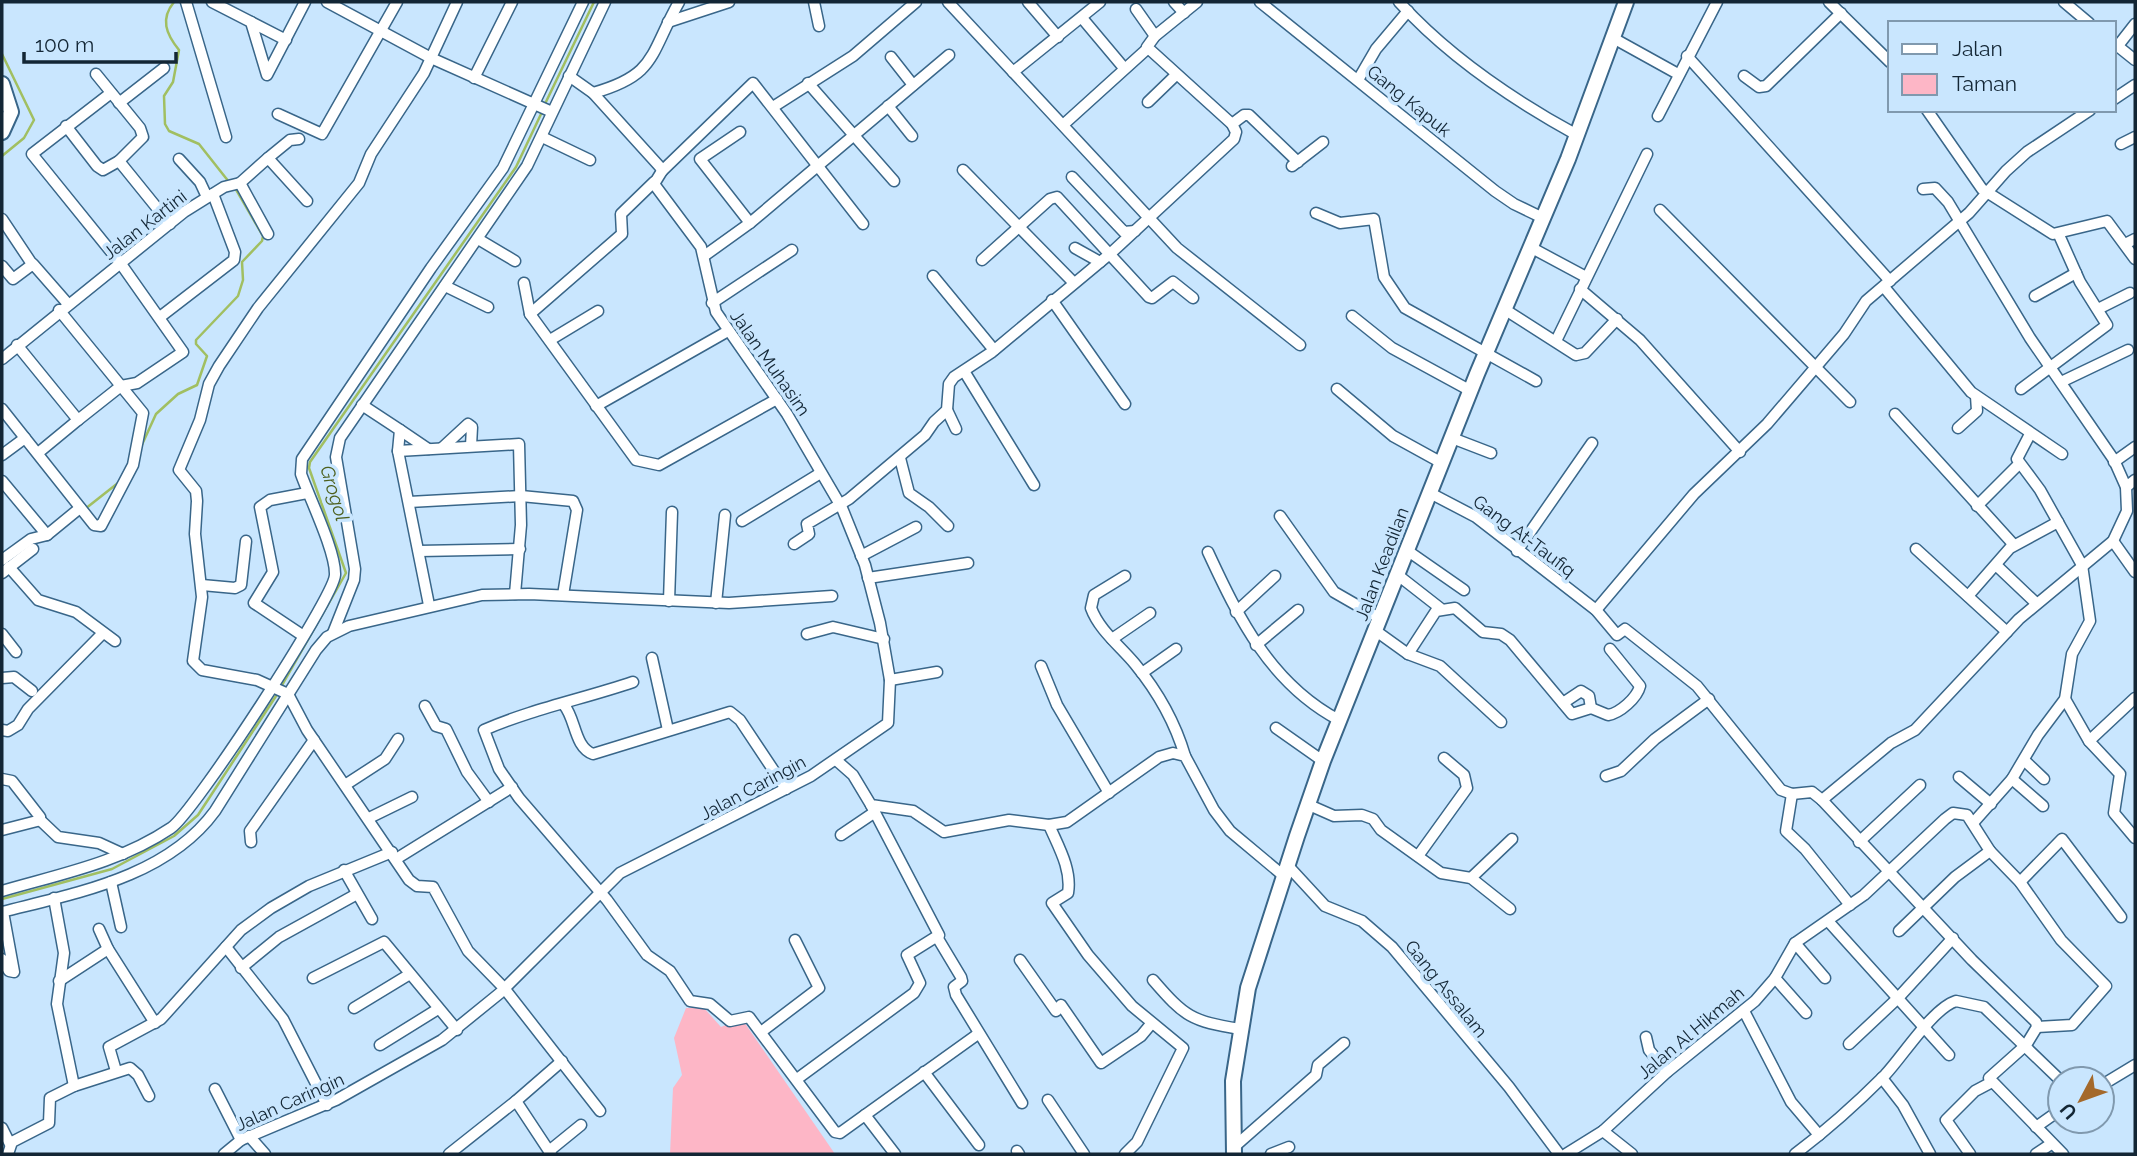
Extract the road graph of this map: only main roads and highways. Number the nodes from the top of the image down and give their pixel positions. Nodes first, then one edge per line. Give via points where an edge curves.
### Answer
1 (1625, 2) edge
2 (2, 84) edge
3 (2, 132) edge
4 (1234, 1150) edge

1 - 4 main road, Jalan Keadilan via 1577,135 1533,214 1530,247 1452,439 1438,461 1379,625 1335,718 1258,953 1240,1029 1233,1081
2 - 3 main road via 11,112

